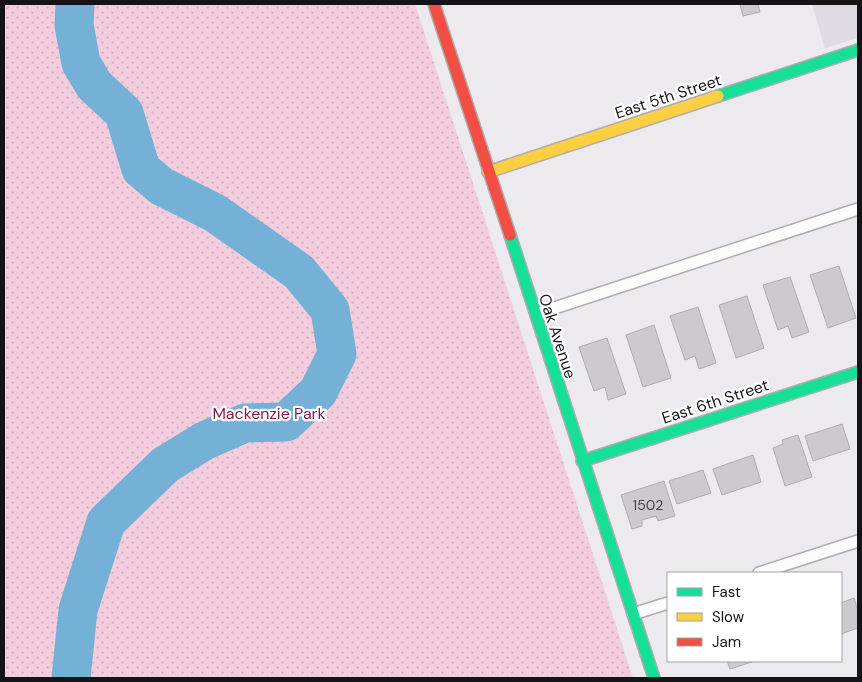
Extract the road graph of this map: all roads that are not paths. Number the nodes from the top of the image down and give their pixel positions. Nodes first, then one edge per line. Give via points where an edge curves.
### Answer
1 (434, 4) edge
2 (858, 50) edge
3 (488, 172) junction
4 (858, 209) edge
5 (534, 315) junction
6 (858, 372) edge
7 (582, 462) junction
8 (858, 541) edge
9 (762, 572) edge
10 (667, 603) edge
11 (633, 614) junction
12 (654, 678) edge

1 - 3 street, Oak Avenue
2 - 3 street, East 5th Street
3 - 5 street, Oak Avenue
4 - 5 lane
5 - 7 street, Oak Avenue
6 - 7 street, East 6th Street
7 - 11 street, Oak Avenue
8 - 9 lane
10 - 11 lane
11 - 12 street, Oak Avenue

